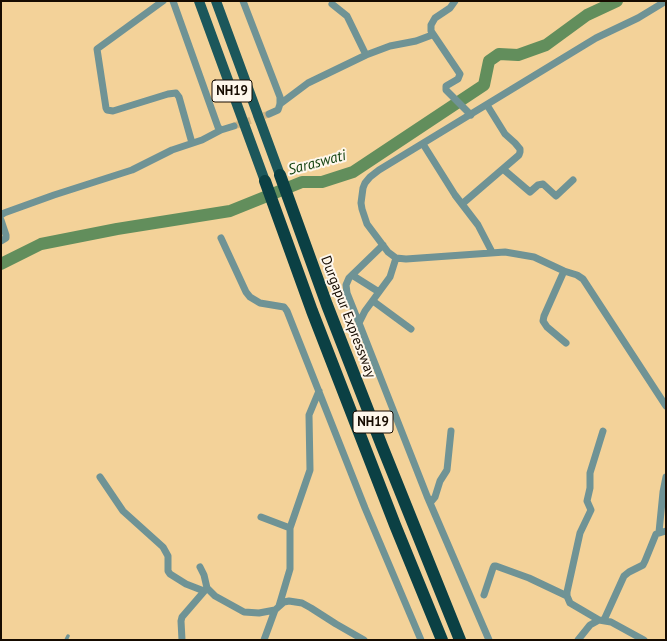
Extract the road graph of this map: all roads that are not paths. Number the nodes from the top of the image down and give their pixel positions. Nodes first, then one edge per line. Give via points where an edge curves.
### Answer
1 (163, 1) edge
2 (173, 1) edge
3 (199, 1) edge
4 (216, 1) edge
5 (243, 1) edge
6 (455, 1) edge
7 (666, 1) edge
8 (332, 4) dead end
9 (432, 34) junction
10 (366, 55) junction
11 (280, 104) junction
12 (487, 105) junction
13 (470, 113) junction
14 (269, 114) tunnel mouth
15 (234, 126) tunnel mouth
16 (221, 130) junction
17 (192, 143) junction
18 (423, 144) junction
19 (503, 169) junction
20 (280, 175) joint
21 (574, 180) dead end
22 (265, 181) joint
23 (462, 204) junction
24 (1, 215) edge
25 (1, 220) edge
26 (221, 238) dead end
27 (1, 241) edge
28 (383, 245) junction
29 (492, 252) junction
30 (396, 258) junction
31 (564, 271) junction
32 (352, 276) junction
33 (379, 292) junction
34 (373, 301) junction
35 (359, 323) junction
36 (411, 329) dead end
37 (566, 343) dead end
38 (318, 391) junction
39 (666, 406) edge
40 (452, 431) dead end
41 (603, 431) dead end
42 (100, 476) dead end
43 (666, 478) edge
44 (430, 502) junction
45 (261, 517) dead end
46 (290, 528) junction
47 (663, 532) edge
48 (200, 567) dead end
49 (206, 589) junction
50 (484, 595) dead end
51 (567, 596) junction
52 (277, 608) junction
53 (602, 620) junction
54 (68, 636) dead end
55 (66, 640) edge
56 (182, 640) edge
57 (264, 640) edge
58 (364, 640) edge
59 (421, 640) edge
60 (442, 640) edge
61 (460, 640) edge
62 (489, 640) edge
63 (578, 640) edge
64 (644, 640) edge

1 - 17 street via 97,49 106,108 113,111 176,93
2 - 16 street via 218,128
3 - 22 main road, NH19
4 - 20 main road, Durgapur Expressway / NH19
5 - 11 street via 280,97
6 - 9 street via 433,21 430,28
7 - 12 street via 596,38
8 - 10 street via 347,16
9 - 10 street
9 - 13 street via 460,74 458,79 445,88
10 - 11 street via 308,83
11 - 14 street via 278,110
12 - 13 street
12 - 19 street via 504,134 520,149 519,155
13 - 18 street
15 - 16 street
16 - 17 street
17 - 24 street via 132,170
18 - 23 street
18 - 28 street via 370,177 363,188 363,216
19 - 21 street via 530,192 543,184 556,196
19 - 23 street
20 - 61 highway, Durgapur Expressway / NH19 via 327,305
22 - 60 highway, NH19 via 312,311
23 - 29 street via 478,225
25 - 27 street via 6,238
26 - 38 street via 250,297 260,303 284,307 287,310
28 - 30 street
28 - 32 street
29 - 30 street
29 - 31 street via 526,255
30 - 33 street via 393,270
31 - 37 street via 543,321
31 - 39 street via 577,275 587,284
32 - 33 street
32 - 35 street via 347,282 346,293
33 - 34 street
34 - 35 street
34 - 36 street
35 - 44 street
38 - 46 street via 309,415 310,470
38 - 59 street
40 - 44 street via 447,470
41 - 51 street via 590,473 587,501 591,510 580,533
42 - 49 street via 122,511 166,551 170,574 186,584
43 - 47 street via 663,492
44 - 62 street
45 - 46 street
46 - 52 street via 290,569
47 - 53 street via 653,537 645,562 624,576
48 - 49 street
49 - 52 street via 244,612 259,613
49 - 56 street via 182,616
50 - 51 street via 493,568 496,566 530,578
51 - 53 street via 570,603
52 - 57 street
52 - 58 street via 289,601 302,604
53 - 63 street via 590,625
53 - 64 street via 611,622
54 - 55 lane

